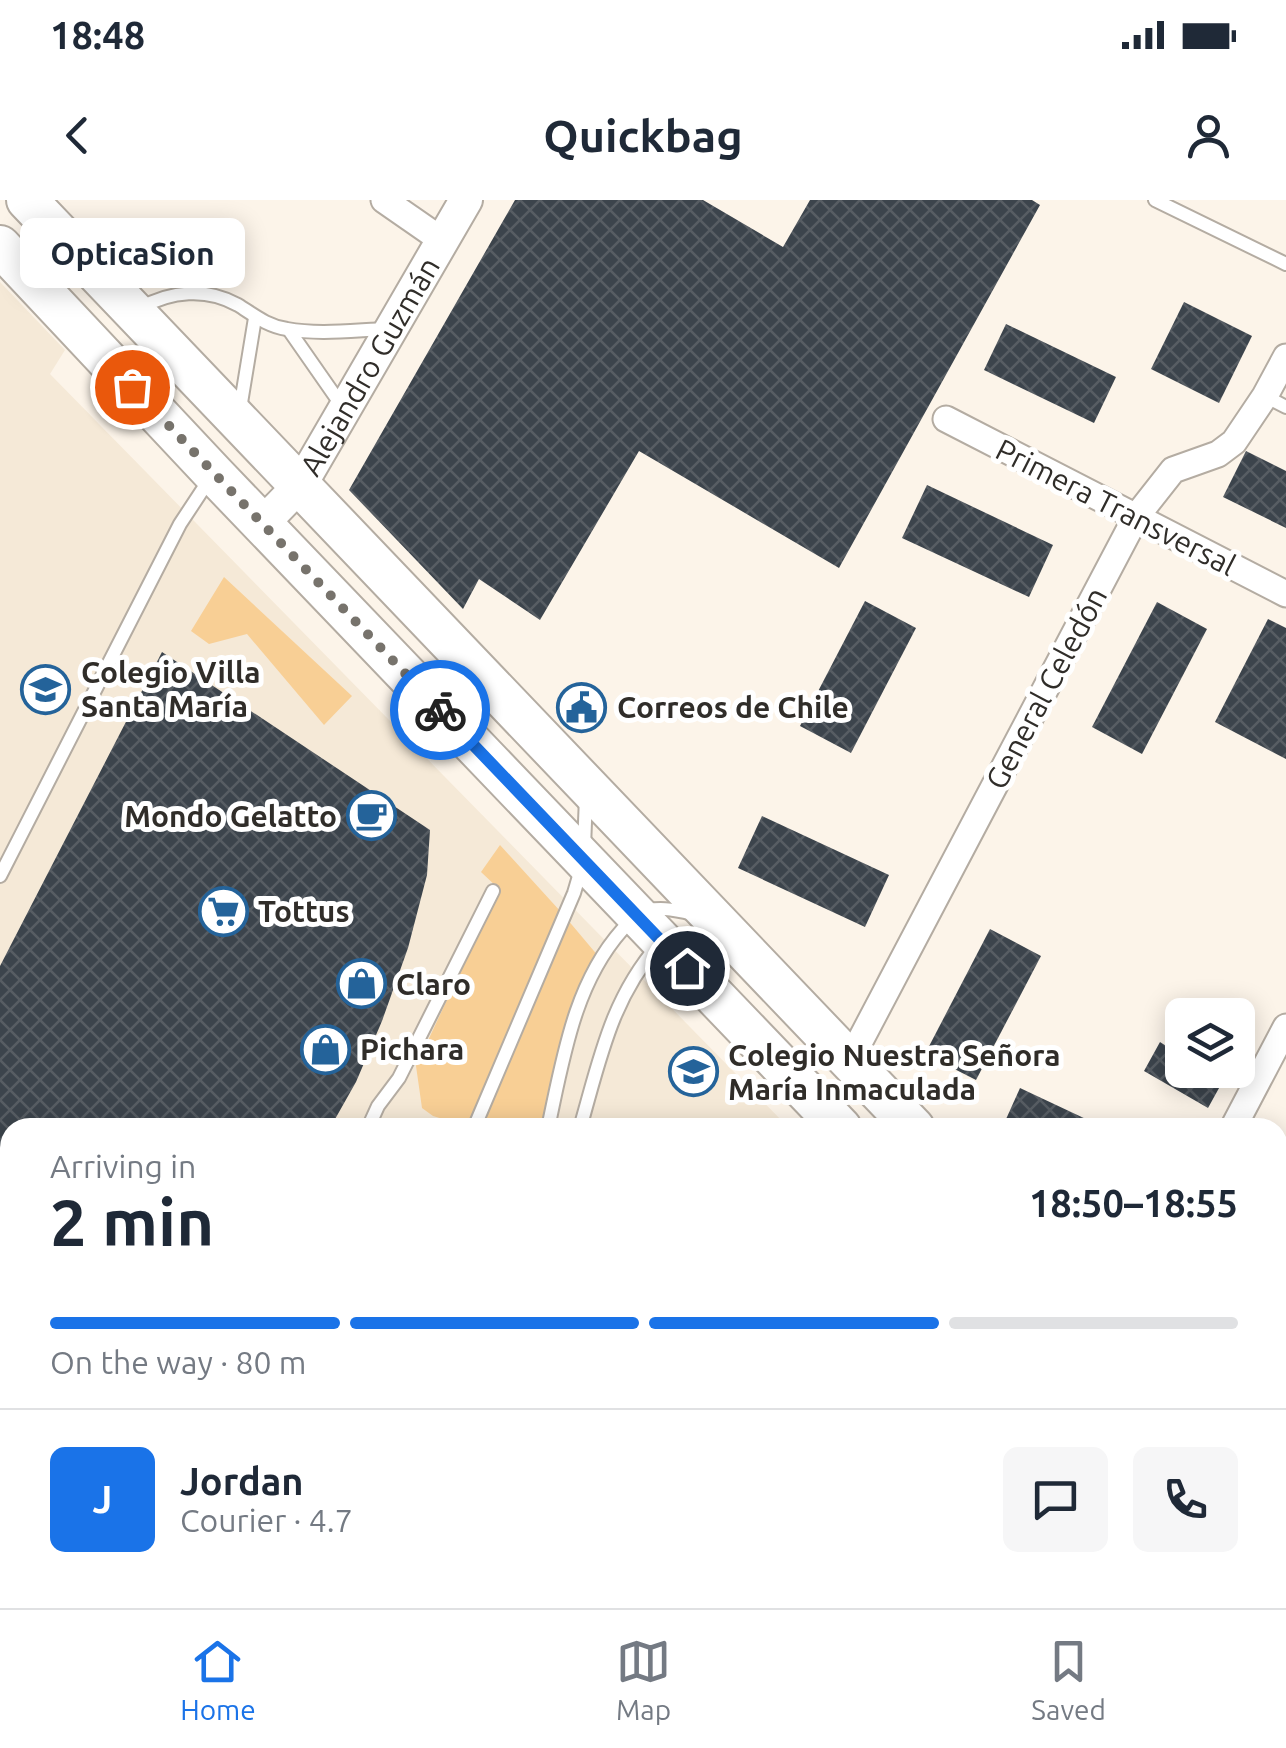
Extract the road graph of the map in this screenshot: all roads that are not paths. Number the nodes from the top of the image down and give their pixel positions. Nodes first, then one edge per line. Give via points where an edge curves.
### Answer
1 (384, 200) edge
2 (466, 200) edge
3 (1155, 200) edge
4 (38, 203) edge
5 (443, 241) junction
6 (0, 246) edge
7 (1286, 264) edge
8 (134, 312) junction
9 (256, 318) junction
10 (392, 329) junction
11 (289, 330) junction
12 (1286, 357) edge
13 (1276, 402) edge
14 (344, 409) junction
15 (946, 419) dead end
16 (238, 420) junction
17 (214, 474) junction
18 (301, 484) junction
19 (1136, 517) junction
20 (262, 524) junction
21 (1286, 594) edge
22 (586, 786) junction
23 (584, 860) junction
24 (0, 876) edge
25 (493, 890) dead end
26 (714, 919) junction
27 (649, 928) junction
28 (1286, 1026) edge
29 (850, 1060) junction
30 (373, 1118) edge
31 (478, 1118) edge
32 (550, 1118) edge
33 (583, 1118) edge
34 (831, 1118) edge
35 (905, 1118) edge
36 (1238, 1118) edge

1 - 5 street
2 - 5 street, Alejandro Guzmán
3 - 7 lane
4 - 8 main road
5 - 10 street, Alejandro Guzmán
6 - 17 main road
8 - 9 lane via 174,294 194,293 230,301
8 - 16 main road
9 - 11 lane
9 - 16 lane
10 - 11 lane
10 - 14 street, Alejandro Guzmán
11 - 14 lane
12 - 13 street, General Celedón
13 - 19 street, General Celedón via 1218,454 1173,470
14 - 18 street, Alejandro Guzmán
15 - 19 street, Primera Transversal
16 - 18 main road
17 - 20 main road
17 - 24 lane via 180,524
18 - 20 street, Alejandro Guzmán
18 - 22 main road
19 - 21 street, Primera Transversal
19 - 29 street, General Celedón
20 - 23 main road
22 - 23 lane
22 - 26 main road
23 - 27 main road
23 - 31 lane
25 - 30 lane
26 - 27 lane via 671,910
26 - 29 main road
27 - 32 lane via 609,946 586,985
27 - 33 lane via 642,964 612,1017
27 - 34 main road
28 - 36 street
29 - 35 main road

